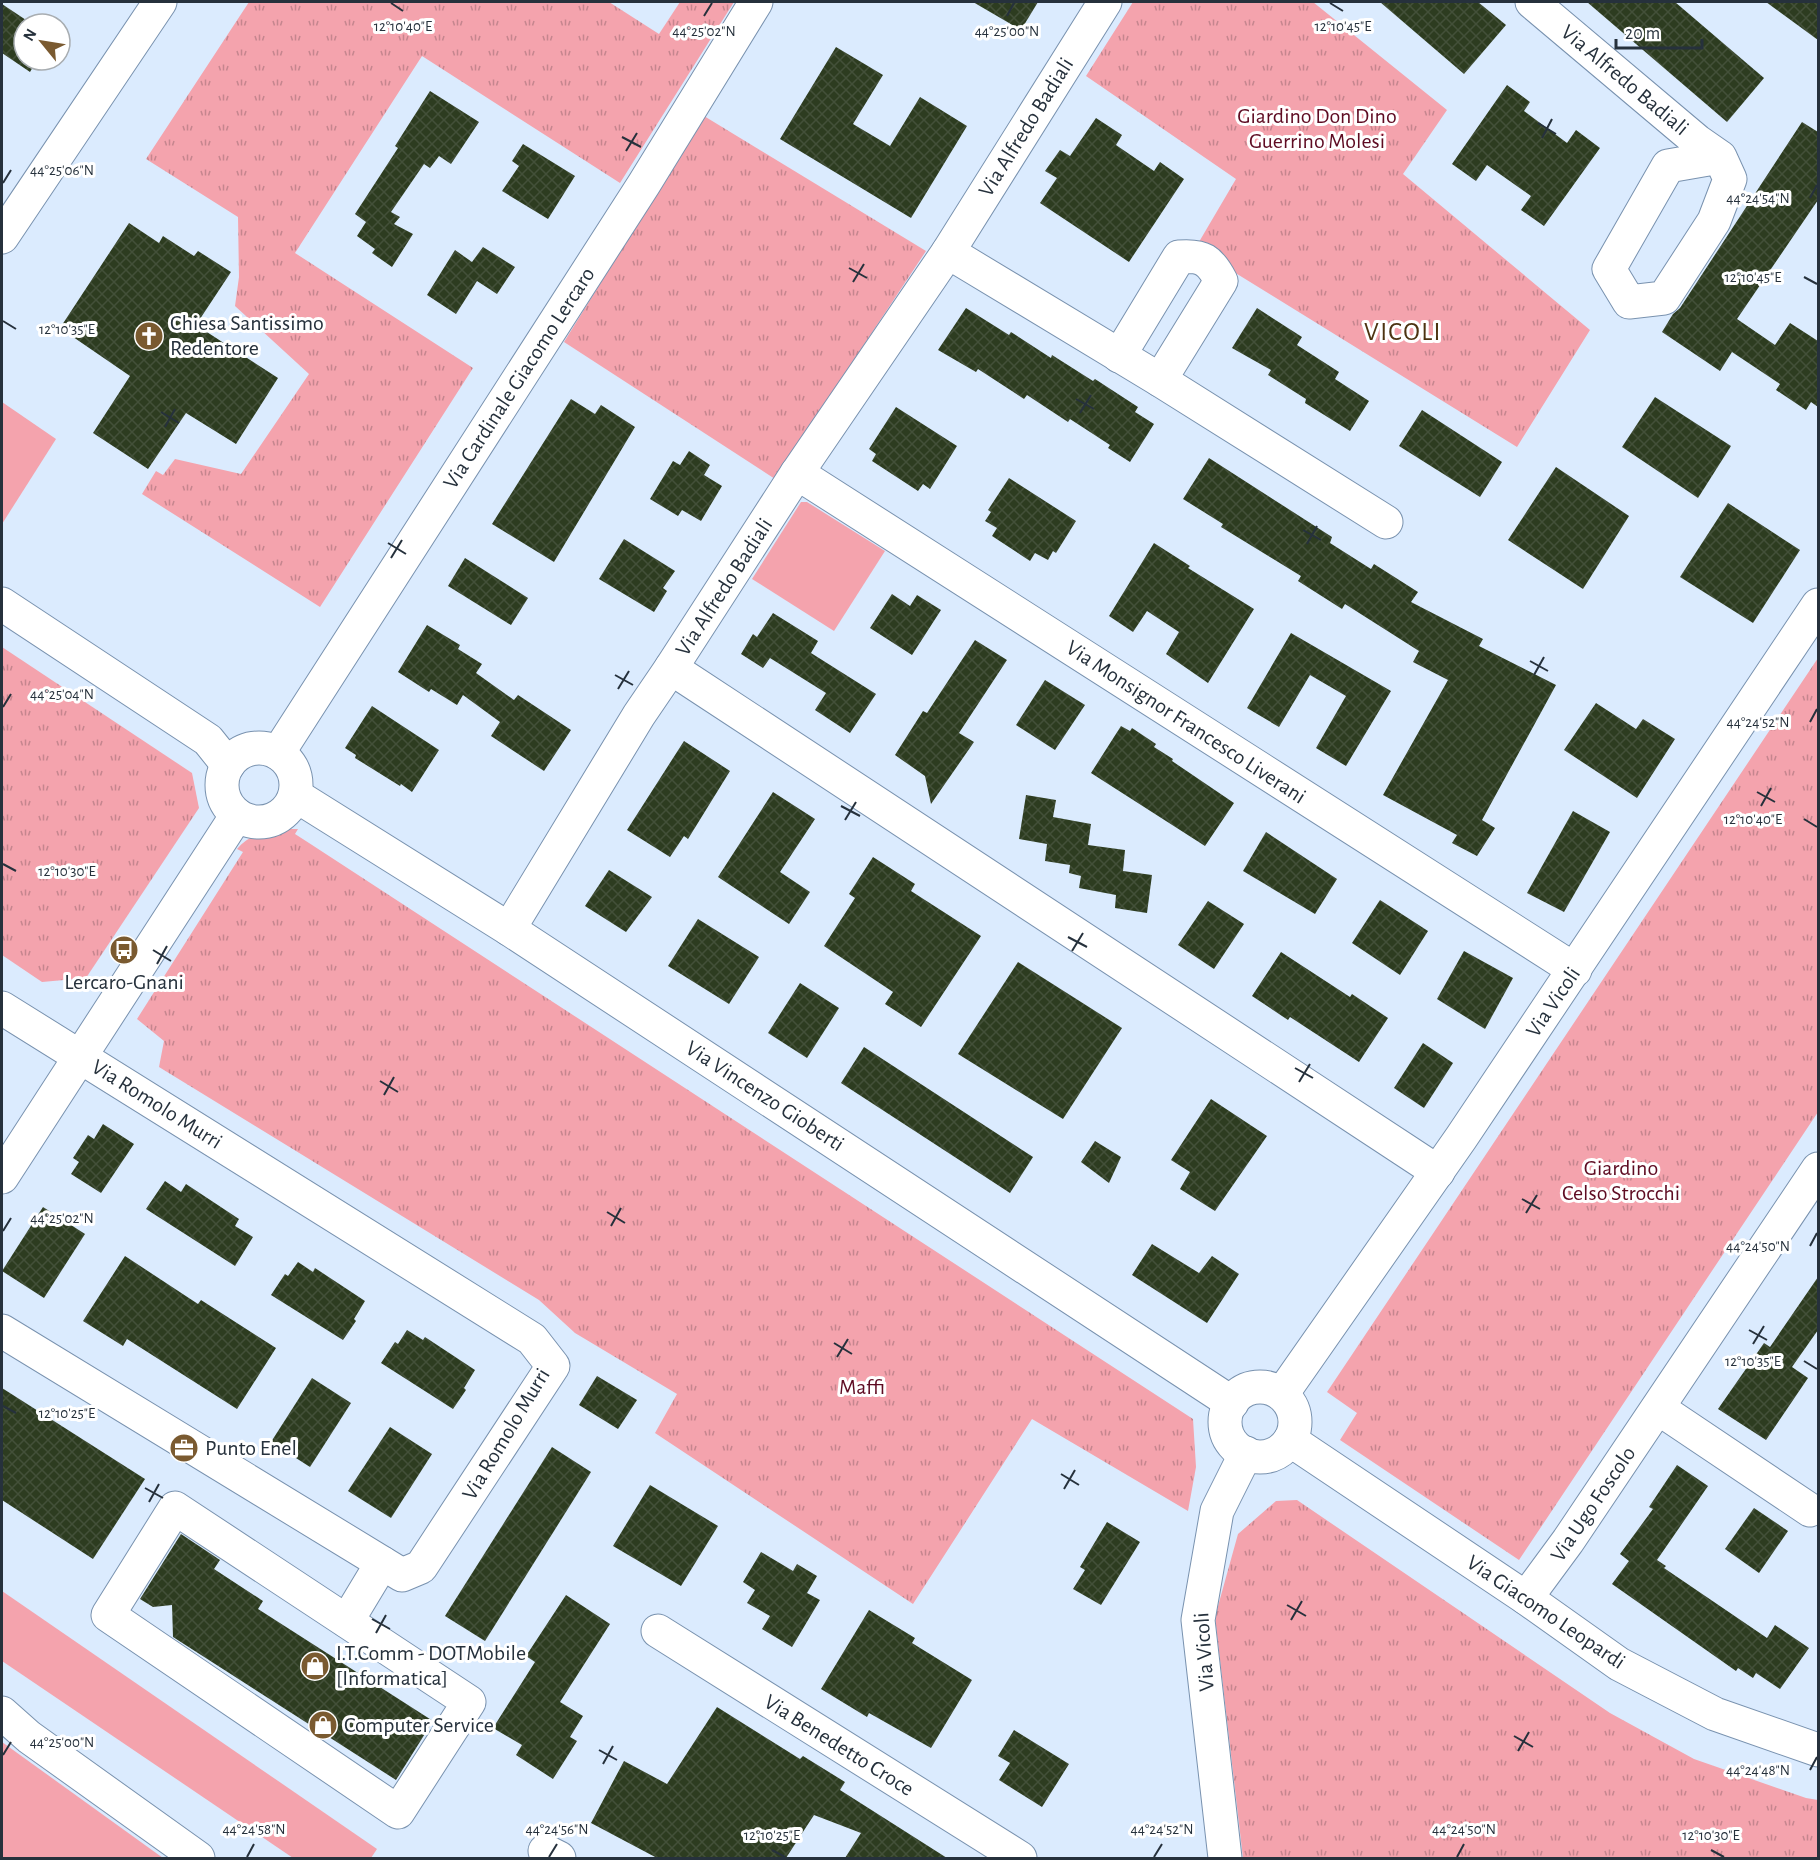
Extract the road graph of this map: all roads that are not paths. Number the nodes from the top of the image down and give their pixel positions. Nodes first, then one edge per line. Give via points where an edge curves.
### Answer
1 (160, 2) edge
2 (756, 2) edge
3 (1105, 2) edge
4 (1532, 2) edge
5 (1720, 157) dead end
6 (2, 237) edge
7 (948, 252) junction
8 (1119, 356) junction
9 (1160, 380) junction
10 (797, 473) junction
11 (1386, 522) dead end
12 (2, 604) edge
13 (1818, 605) edge
14 (671, 668) junction
15 (278, 753) junction
16 (228, 765) junction
17 (295, 795) junction
18 (237, 815) junction
19 (509, 929) junction
20 (1575, 970) junction
21 (2, 1008) edge
22 (80, 1055) junction
23 (1818, 1169) edge
24 (1438, 1172) junction
25 (2, 1177) edge
26 (1808, 1205) edge
27 (2, 1331) edge
28 (1282, 1394) junction
29 (1232, 1403) junction
30 (1658, 1408) junction
31 (1290, 1440) junction
32 (1246, 1453) junction
33 (1810, 1510) dead end
34 (382, 1563) junction
35 (1526, 1598) junction
36 (347, 1621) junction
37 (658, 1631) dead end
38 (2, 1713) edge
39 (15, 1729) edge
40 (1818, 1750) edge
41 (198, 1858) edge
42 (1020, 1858) edge
43 (1225, 1858) edge

1 - 6 street
2 - 15 street, Via Cardinale Giacomo Lercaro via 644,184
3 - 7 street, Via Alfredo Badiali
4 - 5 street, Via Alfredo Badiali
7 - 8 street
7 - 10 street, Via Alfredo Badiali
8 - 9 street
8 - 9 street via 1179,257 1195,255 1213,266 1221,281
9 - 11 street
10 - 14 street, Via Alfredo Badiali
10 - 20 street, Via Monsignor Francesco Liverani
12 - 16 street via 208,740
13 - 20 street, Via Vicoli
14 - 19 street, Via Alfredo Badiali
14 - 24 street
15 - 16 street via 256,748 245,751
15 - 17 street via 294,771
16 - 18 street via 222,786 229,807
17 - 18 street via 286,810 271,820 260,822
17 - 19 street, Via Vincenzo Gioberti
18 - 22 street
19 - 29 street, Via Vincenzo Gioberti
20 - 24 street, Via Vicoli
21 - 22 street
22 - 25 street
22 - 34 street, Via Romolo Murri via 532,1340 553,1366 421,1567 402,1575
23 - 26 street, Via Ugo Foscolo
24 - 28 street, Via Vicoli
26 - 30 street, Via Ugo Foscolo via 1699,1344
27 - 34 street, Via Romolo Murri
28 - 29 street via 1256,1387 1245,1390
28 - 31 street via 1293,1408 1295,1419
29 - 32 street via 1226,1428 1230,1439
30 - 33 street
30 - 35 street, Via Ugo Foscolo
31 - 32 street via 1271,1455
31 - 35 street, Via Giacomo Leopardi
32 - 43 street, Via Vicoli via 1216,1511 1198,1620
34 - 36 street
35 - 40 street, Via Giacomo Leopardi via 1620,1664 1706,1709
36 - 36 street via 175,1508 108,1615 398,1812 469,1702
37 - 42 street, Via Benedetto Croce
38 - 39 street
39 - 41 street

